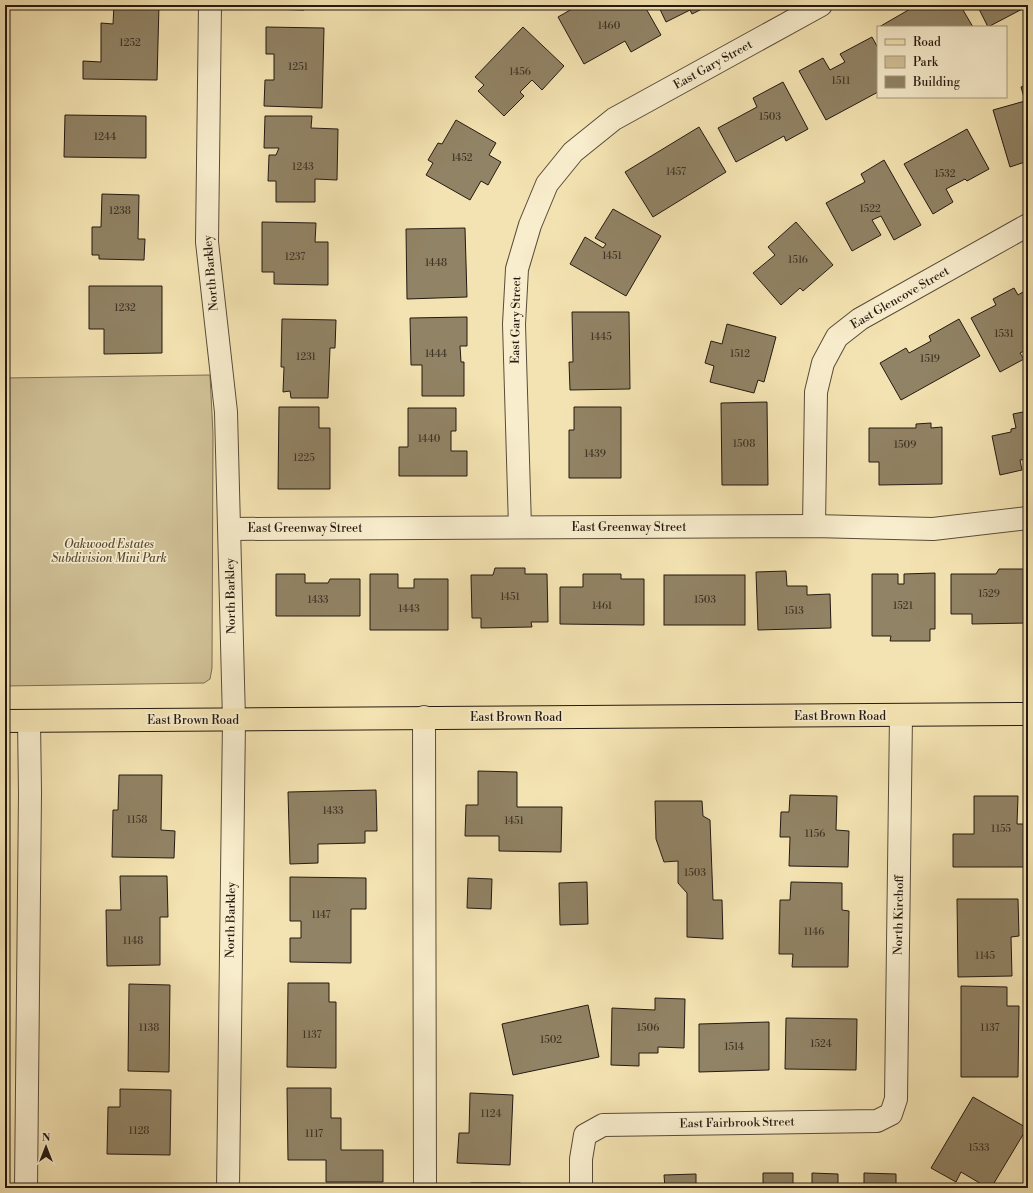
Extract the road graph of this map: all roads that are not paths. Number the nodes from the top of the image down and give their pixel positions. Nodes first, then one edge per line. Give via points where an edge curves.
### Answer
1 (210, 5) edge
2 (821, 5) edge
3 (1028, 225) edge
4 (1028, 518) edge
5 (814, 526) junction
6 (520, 527) junction
7 (230, 529) junction
8 (1028, 714) edge
9 (901, 715) junction
10 (424, 717) junction
11 (234, 720) junction
12 (5, 721) edge
13 (30, 721) junction
14 (891, 1114) joint
15 (26, 1188) edge
16 (228, 1188) edge
17 (425, 1188) edge
18 (580, 1188) edge

1 - 7 street, North Barkley via 207,242 226,412
2 - 6 street, East Gary Street via 614,119 573,152 547,184 530,225 518,269 514,324
3 - 5 street, East Glencove Street via 860,319 837,337 823,363 816,392
4 - 5 street, East Greenway Street via 933,529
5 - 6 street, East Greenway Street
6 - 7 street, East Greenway Street
7 - 11 street, North Barkley
8 - 9 main road, East Brown Road
9 - 10 main road, East Brown Road
9 - 14 street, North Kirchoff via 896,1099
10 - 11 main road, East Brown Road
10 - 17 street
11 - 13 main road, East Brown Road
11 - 16 street, North Barkley
12 - 13 main road, East Brown Road
13 - 15 street
14 - 18 street, East Fairbrook Street via 877,1121 603,1125 585,1135

